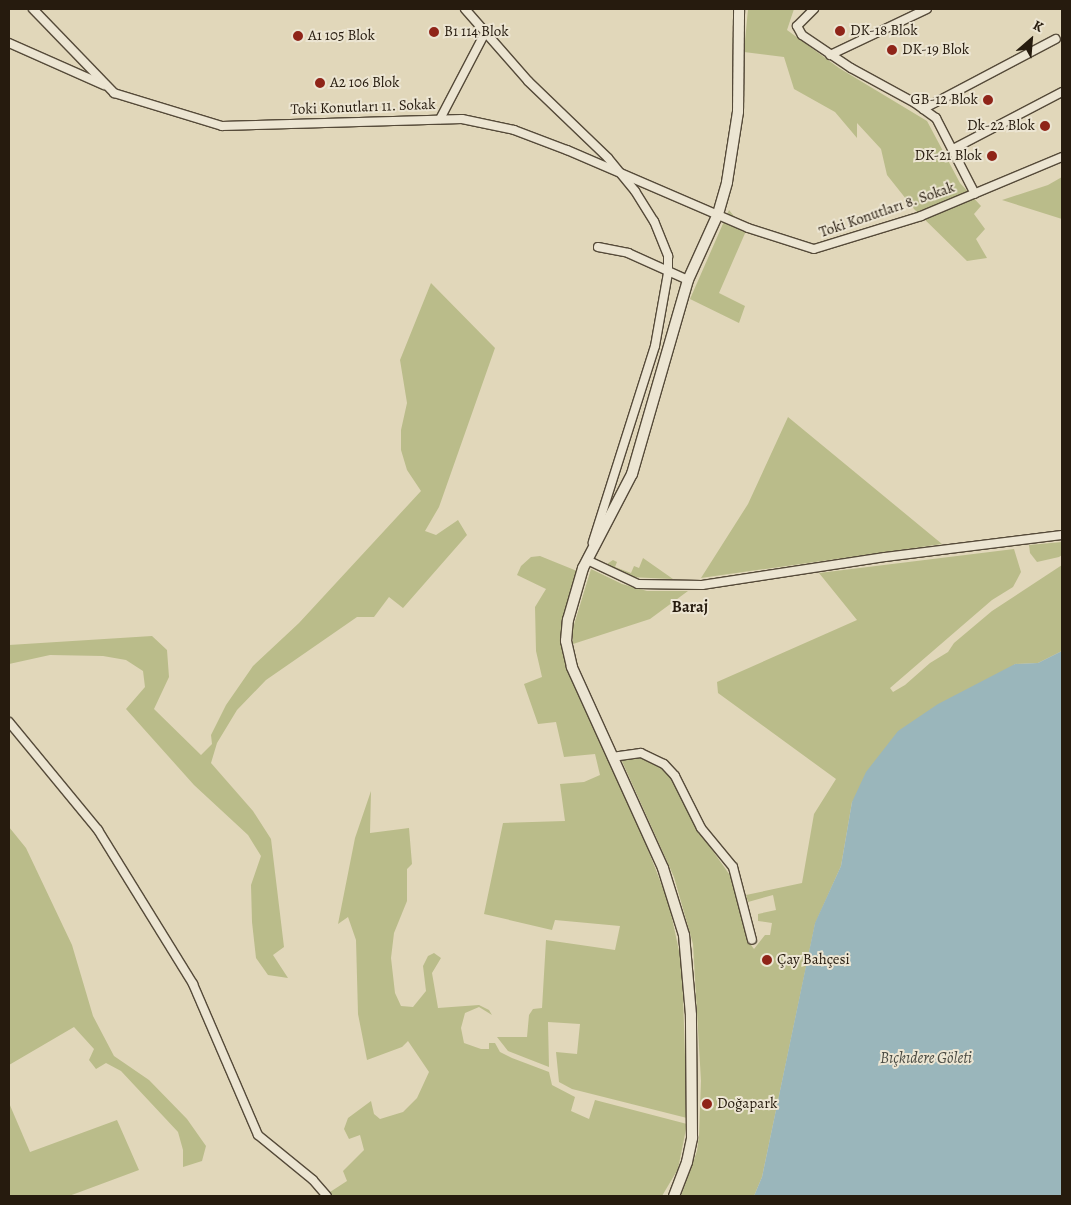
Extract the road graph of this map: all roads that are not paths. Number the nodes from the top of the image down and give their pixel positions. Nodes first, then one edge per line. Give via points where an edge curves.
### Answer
1 (33, 9) edge
2 (465, 9) edge
3 (739, 9) edge
4 (814, 9) edge
5 (928, 9) edge
6 (486, 31) junction
7 (1056, 39) dead end
8 (9, 43) edge
9 (830, 55) junction
10 (108, 87) junction
11 (1062, 92) edge
12 (923, 109) junction
13 (440, 119) junction
14 (953, 149) junction
15 (1062, 157) edge
16 (621, 174) junction
17 (976, 194) junction
18 (718, 214) junction
19 (598, 248) dead end
20 (668, 273) junction
21 (688, 280) junction
22 (1062, 535) edge
23 (587, 560) junction
24 (9, 722) edge
25 (612, 756) junction
26 (752, 940) dead end
27 (327, 1196) edge
28 (674, 1196) edge

1 - 10 street, Toki Konutları 11. Sokak
2 - 6 street
3 - 18 street via 736,132
4 - 9 street via 798,26 802,35
5 - 9 street
6 - 13 street
6 - 16 street via 528,82
7 - 12 street
8 - 10 street
9 - 12 street
10 - 13 street, Toki Konutları 11. Sokak via 114,93 222,126
11 - 14 street
12 - 14 street via 936,118
13 - 16 street, Toki Konutları 11. Sokak via 462,119 514,130
14 - 17 street
15 - 17 street, Toki Konutları 8. Sokak
16 - 18 street, Toki Konutları 11. Sokak
16 - 20 street via 654,220 668,256
17 - 18 street, Toki Konutları 8. Sokak via 921,216 814,249 748,228
18 - 21 street
19 - 20 street via 628,253
20 - 21 street
20 - 23 street via 644,384
21 - 23 street via 632,474 616,511
22 - 23 street via 885,556 702,585 638,584
23 - 25 street via 575,592 566,641 572,667
24 - 27 street via 98,830 173,951 206,1009 258,1135 313,1180
25 - 26 street via 641,753 664,764 675,776 701,828 733,867
25 - 28 street via 664,868 684,935 691,1015 692,1138 686,1167

